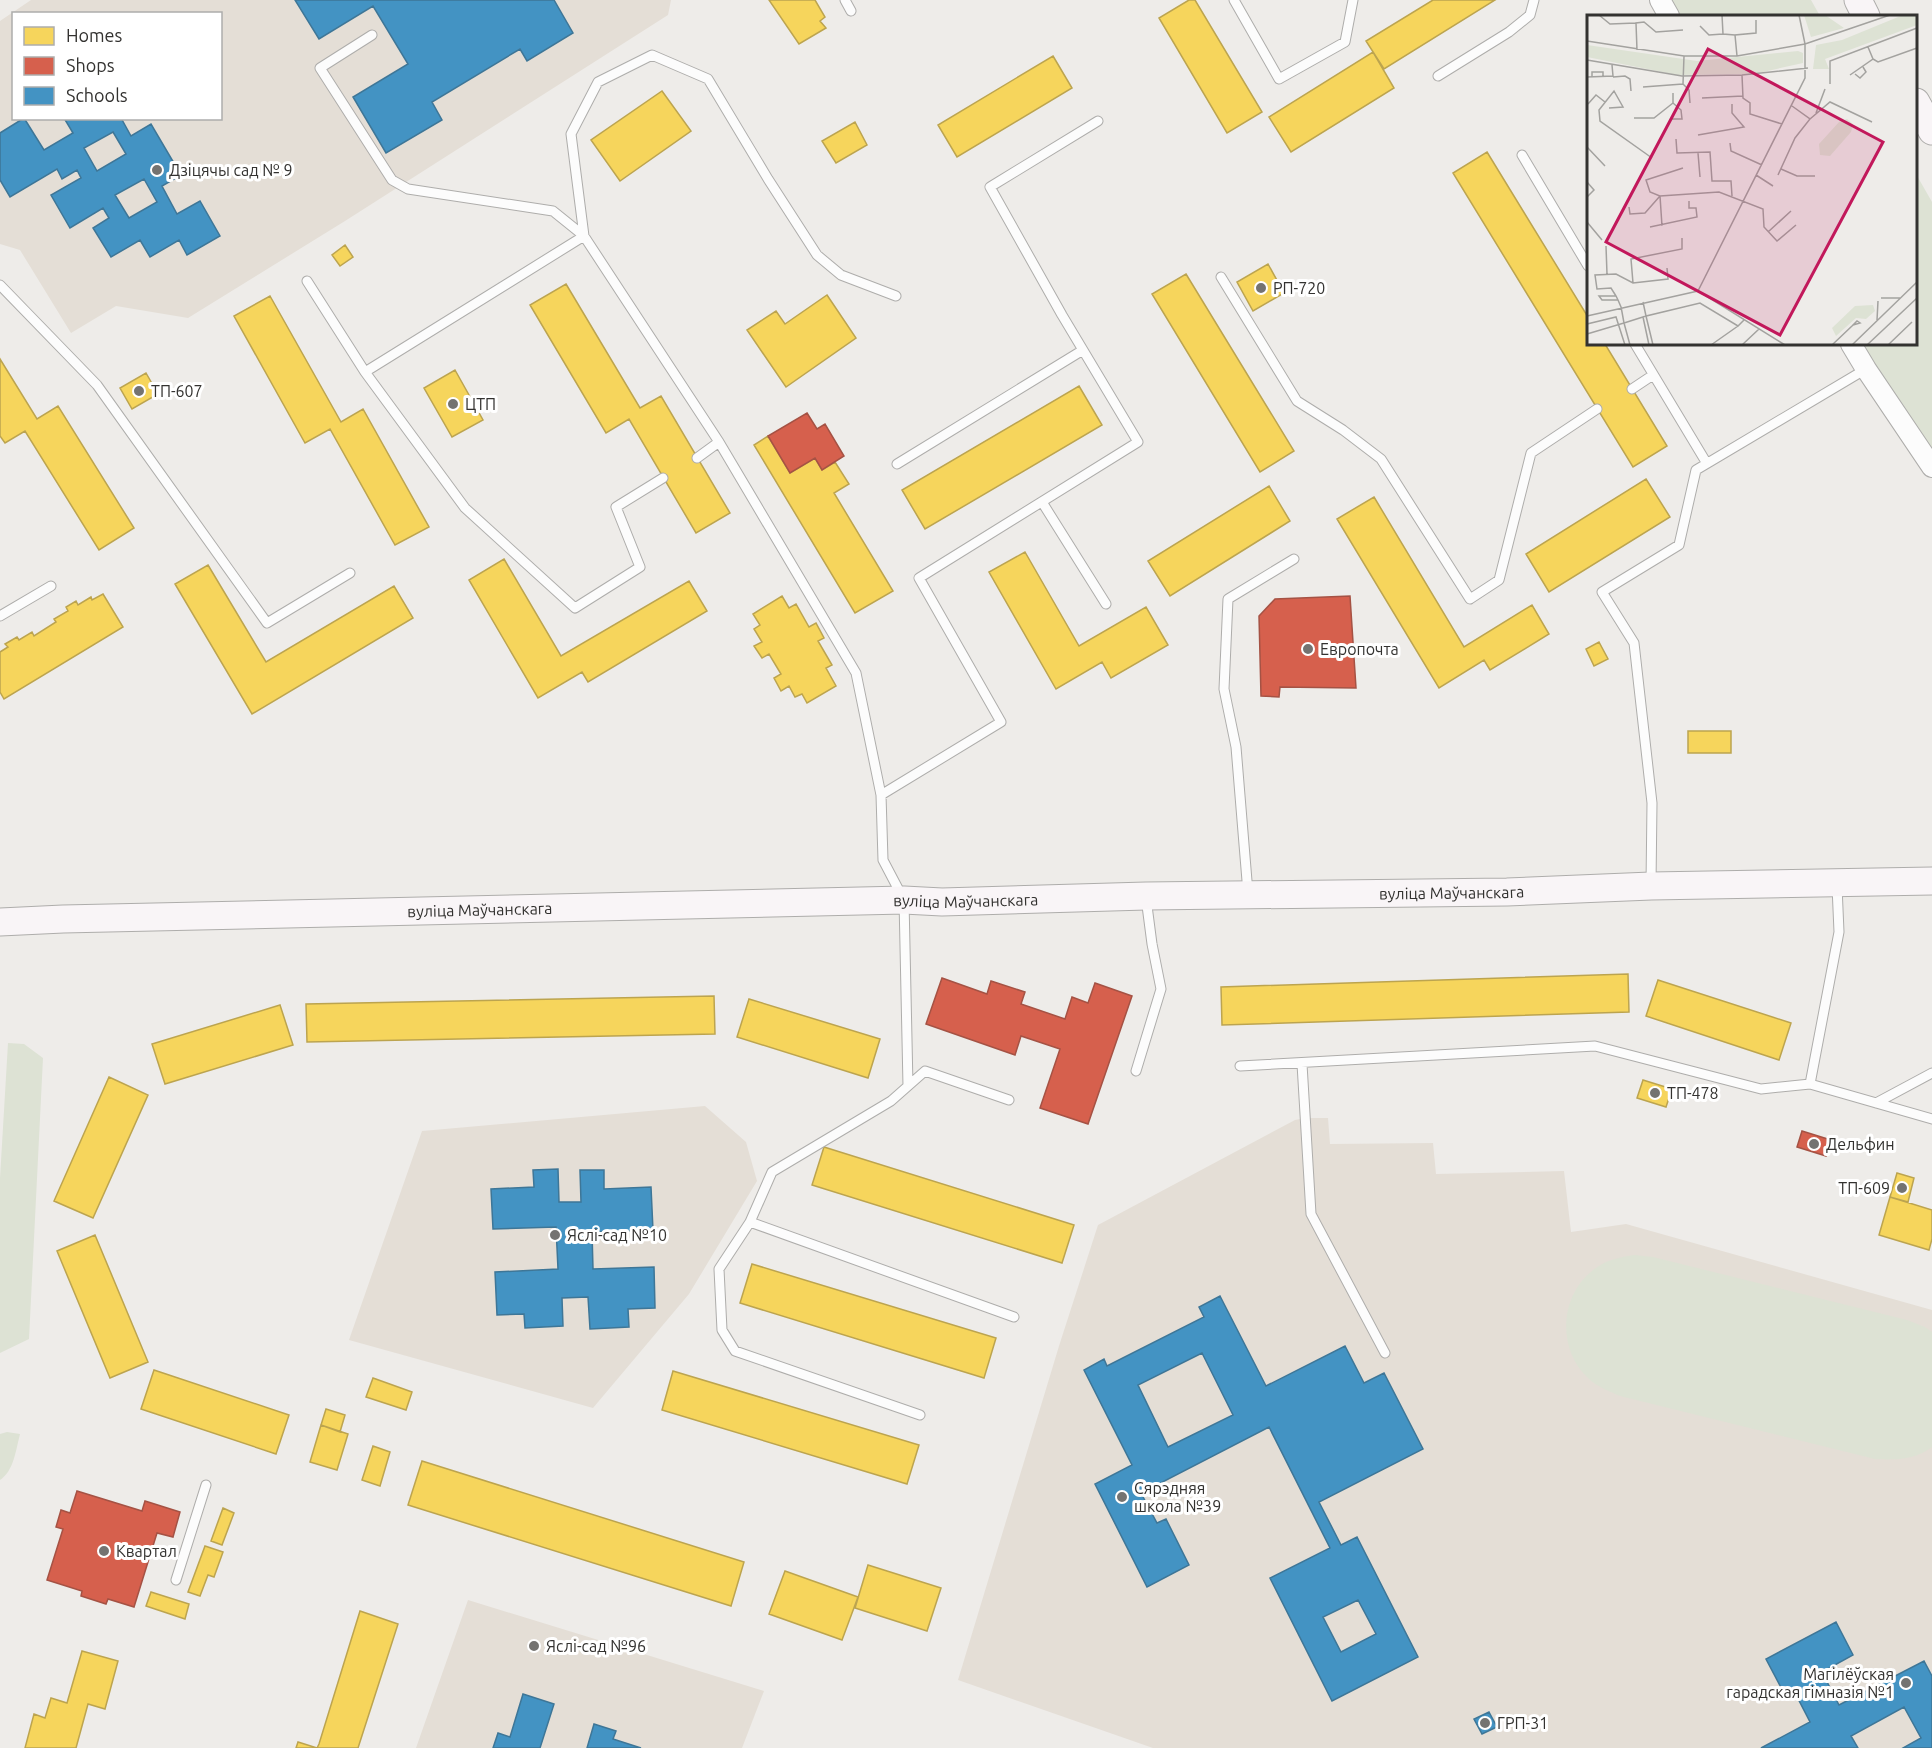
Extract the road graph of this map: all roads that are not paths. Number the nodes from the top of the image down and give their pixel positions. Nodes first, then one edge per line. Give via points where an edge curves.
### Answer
1 (845, 0) edge
2 (1234, 0) edge
3 (1353, 0) edge
4 (1534, 0) edge
5 (1660, 0) edge
6 (1858, 0) edge
7 (851, 11) dead end
8 (1668, 15) edge
9 (1866, 15) edge
10 (372, 35) dead end
11 (1438, 76) dead end
12 (1917, 104) edge
13 (1098, 122) dead end
14 (1932, 131) edge
15 (1522, 155) dead end
16 (584, 236) junction
17 (1587, 265) edge
18 (1221, 277) dead end
19 (306, 281) dead end
20 (0, 285) edge
21 (896, 296) dead end
22 (1636, 345) edge
23 (1852, 345) edge
24 (1083, 350) junction
25 (1866, 369) junction
26 (365, 372) junction
27 (1653, 375) junction
28 (1632, 389) dead end
29 (1598, 409) dead end
30 (719, 442) junction
31 (697, 458) dead end
32 (1706, 462) junction
33 (897, 464) dead end
34 (1932, 467) edge
35 (663, 478) dead end
36 (1042, 502) junction
37 (1294, 559) dead end
38 (350, 573) dead end
39 (51, 586) dead end
40 (1106, 604) dead end
41 (0, 615) edge
42 (881, 795) junction
43 (1932, 881) edge
44 (1837, 883) junction
45 (1651, 886) junction
46 (1146, 896) junction
47 (1248, 896) junction
48 (904, 900) junction
49 (0, 922) edge
50 (1302, 1064) junction
51 (1239, 1066) dead end
52 (1136, 1071) dead end
53 (1932, 1073) edge
54 (1810, 1084) junction
55 (908, 1086) junction
56 (1009, 1100) dead end
57 (1876, 1103) junction
58 (1932, 1119) edge
59 (750, 1222) junction
60 (1014, 1317) dead end
61 (1385, 1353) dead end
62 (920, 1415) dead end
63 (206, 1485) dead end
64 (176, 1580) dead end

1 - 7 lane
2 - 3 lane via 1279,79 1345,42
4 - 11 lane via 1530,15 1509,32
5 - 8 street
6 - 9 main road
10 - 16 lane via 320,68 392,180 408,189 553,211
12 - 14 main road
13 - 24 lane via 990,187
15 - 17 lane
16 - 21 lane via 571,134 598,82 652,55 708,79 817,255 841,275
16 - 26 lane
16 - 30 lane
18 - 29 lane via 1297,401 1381,459 1470,599 1499,580 1532,453
19 - 26 lane
20 - 38 lane via 97,385 267,623
22 - 27 lane
23 - 25 street
24 - 33 lane
24 - 36 lane via 1138,442
25 - 32 lane
25 - 34 street
26 - 35 lane via 465,508 575,608 640,567 616,507
27 - 28 lane
27 - 32 lane
30 - 31 lane
30 - 42 lane via 856,672
32 - 45 lane via 1696,470 1679,545 1602,592 1634,643 1652,803
36 - 40 lane
36 - 42 lane via 919,578 1001,722
37 - 47 lane via 1228,599 1224,689 1236,747
39 - 41 lane
42 - 48 lane via 883,860
43 - 44 main road, вуліца Маўчанскага
44 - 45 main road, вуліца Маўчанскага
44 - 54 lane via 1839,932
45 - 47 main road, вуліца Маўчанскага
46 - 47 main road, вуліца Маўчанскага
46 - 48 main road, вуліца Маўчанскага via 942,903
46 - 52 lane via 1161,989
48 - 49 main road, вуліца Маўчанскага
48 - 55 lane
50 - 51 lane
50 - 54 lane via 1595,1046 1761,1089
50 - 61 lane via 1311,1214
53 - 57 lane
54 - 57 lane
55 - 56 lane via 925,1071
55 - 59 lane via 891,1101 772,1172
57 - 58 lane
59 - 60 lane
59 - 62 lane via 719,1269 722,1330 735,1351
63 - 64 lane

